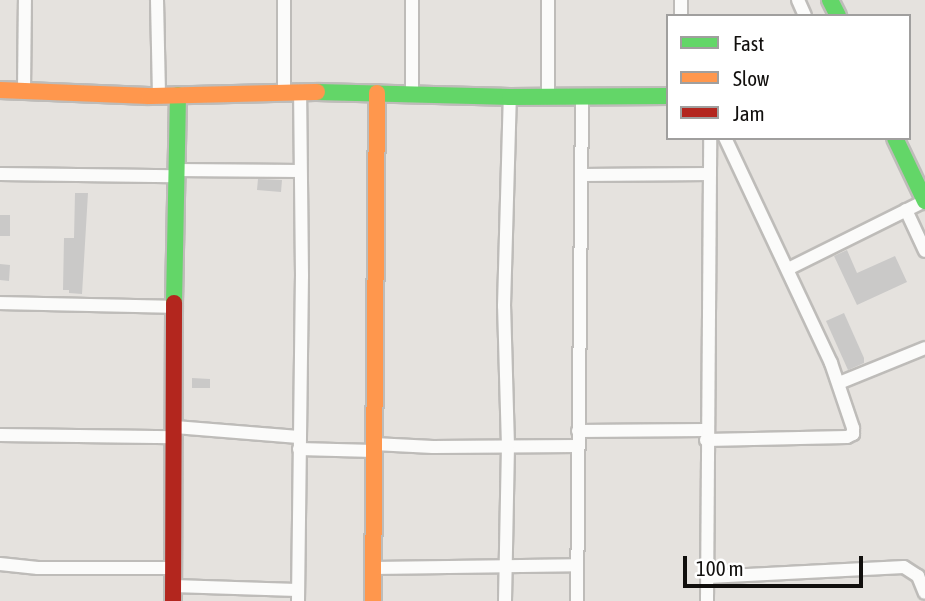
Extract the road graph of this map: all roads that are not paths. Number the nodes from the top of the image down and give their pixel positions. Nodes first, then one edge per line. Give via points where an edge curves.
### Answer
1 (24, 0) edge
2 (157, 0) edge
3 (284, 0) edge
4 (412, 0) edge
5 (548, 0) edge
6 (0, 90) edge
7 (24, 90) junction
8 (292, 93) junction
9 (377, 93) junction
10 (412, 94) junction
11 (178, 95) junction
12 (159, 96) junction
13 (548, 96) junction
14 (582, 96) junction
15 (666, 96) edge
16 (510, 97) junction
17 (710, 140) edge
18 (726, 140) edge
19 (896, 140) edge
20 (300, 171) junction
21 (0, 173) edge
22 (175, 173) junction
23 (710, 174) junction
24 (582, 175) junction
25 (925, 201) edge
26 (906, 211) junction
27 (925, 251) edge
28 (788, 269) junction
29 (0, 303) edge
30 (176, 307) junction
31 (925, 348) edge
32 (839, 383) junction
33 (578, 431) junction
34 (175, 432) junction
35 (0, 435) edge
36 (706, 435) junction
37 (299, 443) junction
38 (578, 446) junction
39 (374, 447) junction
40 (508, 447) junction
41 (0, 564) edge
42 (576, 565) junction
43 (506, 566) junction
44 (173, 568) junction
45 (373, 568) junction
46 (708, 577) junction
47 (173, 593) edge
48 (925, 593) edge
49 (298, 596) edge
50 (373, 601) edge
51 (505, 601) edge
52 (576, 601) edge
53 (707, 601) edge

1 - 7 street
2 - 12 street
3 - 8 street
4 - 10 street
5 - 13 street
6 - 7 street
7 - 12 street
8 - 9 street
8 - 11 street
8 - 20 street
9 - 10 street
9 - 39 street
10 - 16 street
11 - 12 street
11 - 22 street
13 - 14 street
13 - 16 street
14 - 15 street
14 - 24 street
16 - 40 street via 504,306
17 - 23 street
18 - 28 street
19 - 25 street
20 - 22 street
20 - 37 street
21 - 22 street
22 - 30 street
23 - 24 street
23 - 36 street
24 - 33 street
25 - 26 street
26 - 27 street
26 - 28 street
28 - 32 street
29 - 30 street
30 - 34 street
31 - 32 street
32 - 36 street via 853,435
33 - 36 street
33 - 38 street
34 - 35 street
34 - 37 street
34 - 44 street
36 - 46 street
37 - 39 street
37 - 49 street
38 - 40 street
38 - 42 street
39 - 40 street
39 - 45 street
40 - 43 street
41 - 44 street
42 - 43 street
42 - 52 street
43 - 45 street
43 - 51 street
44 - 47 street
45 - 50 street
46 - 48 street via 904,567 918,576
46 - 53 street
47 - 49 street

